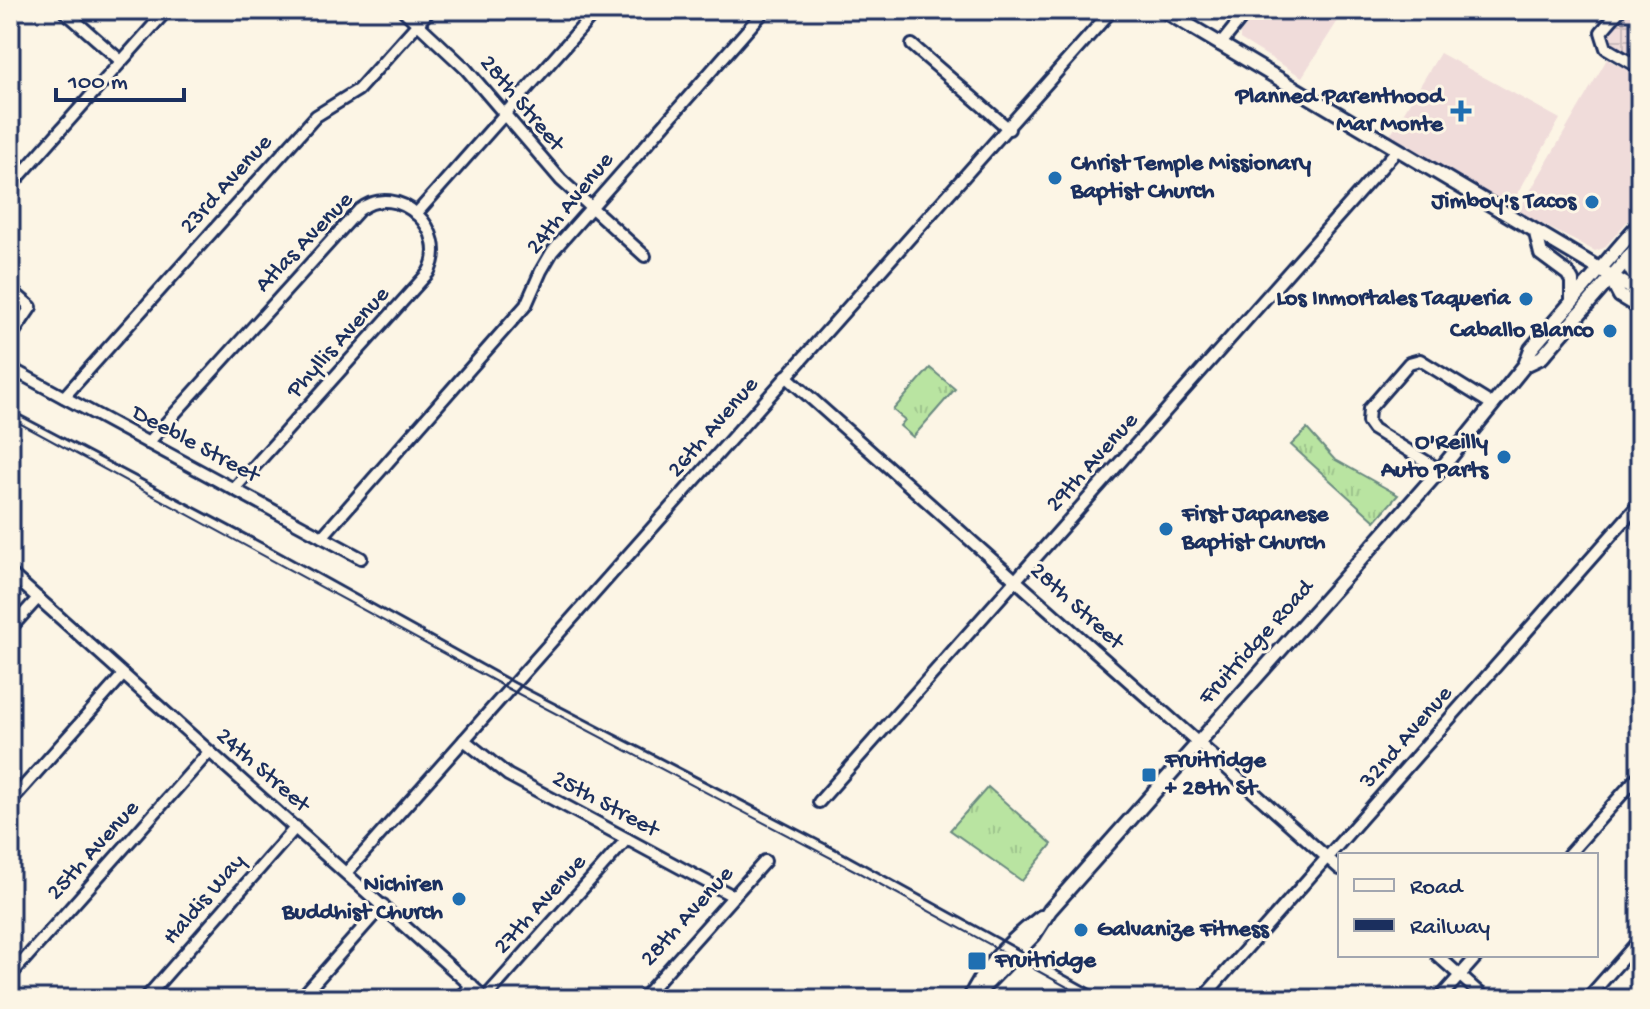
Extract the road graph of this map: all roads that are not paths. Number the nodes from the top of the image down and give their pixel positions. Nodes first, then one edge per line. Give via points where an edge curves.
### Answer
1 (63, 10) edge
2 (167, 10) edge
3 (403, 10) edge
4 (430, 10) edge
5 (597, 10) edge
6 (765, 10) edge
7 (1112, 10) edge
8 (1163, 10) edge
9 (1248, 10) edge
10 (1620, 10) edge
11 (418, 23) junction
12 (912, 45) dead end
13 (1220, 45) junction
14 (121, 61) junction
15 (1640, 68) edge
16 (505, 114) junction
17 (1009, 129) junction
18 (1397, 150) junction
19 (10, 187) edge
20 (591, 208) junction
21 (416, 214) junction
22 (1640, 223) edge
23 (1536, 233) junction
24 (1637, 247) edge
25 (645, 256) dead end
26 (1605, 273) junction
27 (1640, 284) edge
28 (10, 289) edge
29 (1640, 293) edge
30 (1572, 299) junction
31 (1640, 308) edge
32 (10, 338) edge
33 (1525, 365) junction
34 (10, 368) edge
35 (786, 376) junction
36 (64, 397) junction
37 (1493, 405) junction
38 (148, 443) junction
39 (1440, 470) junction
40 (234, 489) junction
41 (1640, 503) edge
42 (322, 537) junction
43 (361, 558) dead end
44 (10, 573) edge
45 (1016, 580) junction
46 (38, 598) junction
47 (10, 629) edge
48 (123, 675) junction
49 (464, 740) junction
50 (1198, 743) junction
51 (209, 752) junction
52 (1640, 774) edge
53 (10, 802) edge
54 (819, 802) dead end
55 (296, 827) junction
56 (627, 839) junction
57 (1570, 853) edge
58 (1327, 858) junction
59 (765, 861) dead end
60 (1338, 867) edge
61 (346, 873) junction
62 (733, 896) junction
63 (383, 905) junction
64 (1640, 939) edge
65 (1439, 957) edge
66 (1476, 957) edge
67 (10, 976) edge
68 (1460, 976) junction
69 (472, 985) junction
70 (486, 998) edge
71 (145, 999) edge
72 (300, 999) edge
73 (459, 999) edge
74 (642, 999) edge
75 (971, 999) edge
76 (1202, 999) edge
77 (1439, 999) edge
78 (1486, 999) edge
79 (1587, 999) edge

1 - 14 street
2 - 14 street
3 - 11 street, 28th Street
4 - 11 street, 23rd Avenue
5 - 16 street
6 - 20 street, 24th Avenue
7 - 17 street, 26th Avenue
8 - 13 main road
9 - 13 street
10 - 15 street via 1601,32 1606,48
11 - 16 street, 28th Street
11 - 36 street, 23rd Avenue via 358,90 316,116
12 - 17 street
13 - 18 main road
14 - 19 street
16 - 20 street, 28th Street
16 - 21 street
17 - 35 street, 26th Avenue
18 - 23 main road
18 - 45 street, 29th Avenue
20 - 25 street, 28th Street
20 - 42 street, 24th Avenue via 546,260 526,305
21 - 38 street, Atlas Avenue via 393,201 375,201 359,210
21 - 40 street, Phyllis Avenue via 435,242 428,273
22 - 26 main road, Fruitridge Road
23 - 26 main road
23 - 30 main road via 1541,254 1572,281
24 - 26 main road, Fruitridge Road
24 - 27 main road via 1631,270
26 - 29 main road
26 - 30 main road, Fruitridge Road
26 - 31 main road via 1620,296
26 - 33 main road, Fruitridge Road via 1542,357
28 - 32 street via 31,307
30 - 33 main road, Fruitridge Road via 1531,349
33 - 37 main road, Fruitridge Road
34 - 36 street, Deeble Street
35 - 45 street, 28th Street
35 - 49 street, 26th Avenue
36 - 38 street, Deeble Street
37 - 39 main road, Fruitridge Road
37 - 39 street via 1420,360 1409,363 1369,409 1373,429
38 - 40 street, Deeble Street
39 - 50 main road, Fruitridge Road
40 - 42 street, Deeble Street
41 - 58 street, 32nd Avenue
42 - 43 street, Deeble Street
44 - 46 street, 24th Street
45 - 50 street, 28th Street
45 - 54 street, 29th Avenue
46 - 47 street
46 - 48 street, 24th Street
48 - 51 street, 24th Street
48 - 53 street
49 - 56 street, 25th Street via 508,775
49 - 61 street, 26th Avenue
50 - 58 street, 28th Street
50 - 75 main road, Fruitridge Road via 1050,910 1034,935
51 - 55 street, 24th Street
51 - 67 street, 25th Avenue
52 - 57 street
55 - 61 street, 24th Street
55 - 71 street, Haldis Way
56 - 62 street, 25th Street
56 - 70 street, 27th Avenue
58 - 60 street, 28th Street
58 - 76 street, 32nd Avenue
59 - 62 street, 28th Avenue
61 - 63 street, 24th Street
62 - 74 street, 28th Avenue
63 - 69 street, 24th Street
63 - 72 street
64 - 79 street
65 - 68 street
66 - 68 street
68 - 77 street
68 - 78 street
69 - 70 street, 24th Street
69 - 73 street

